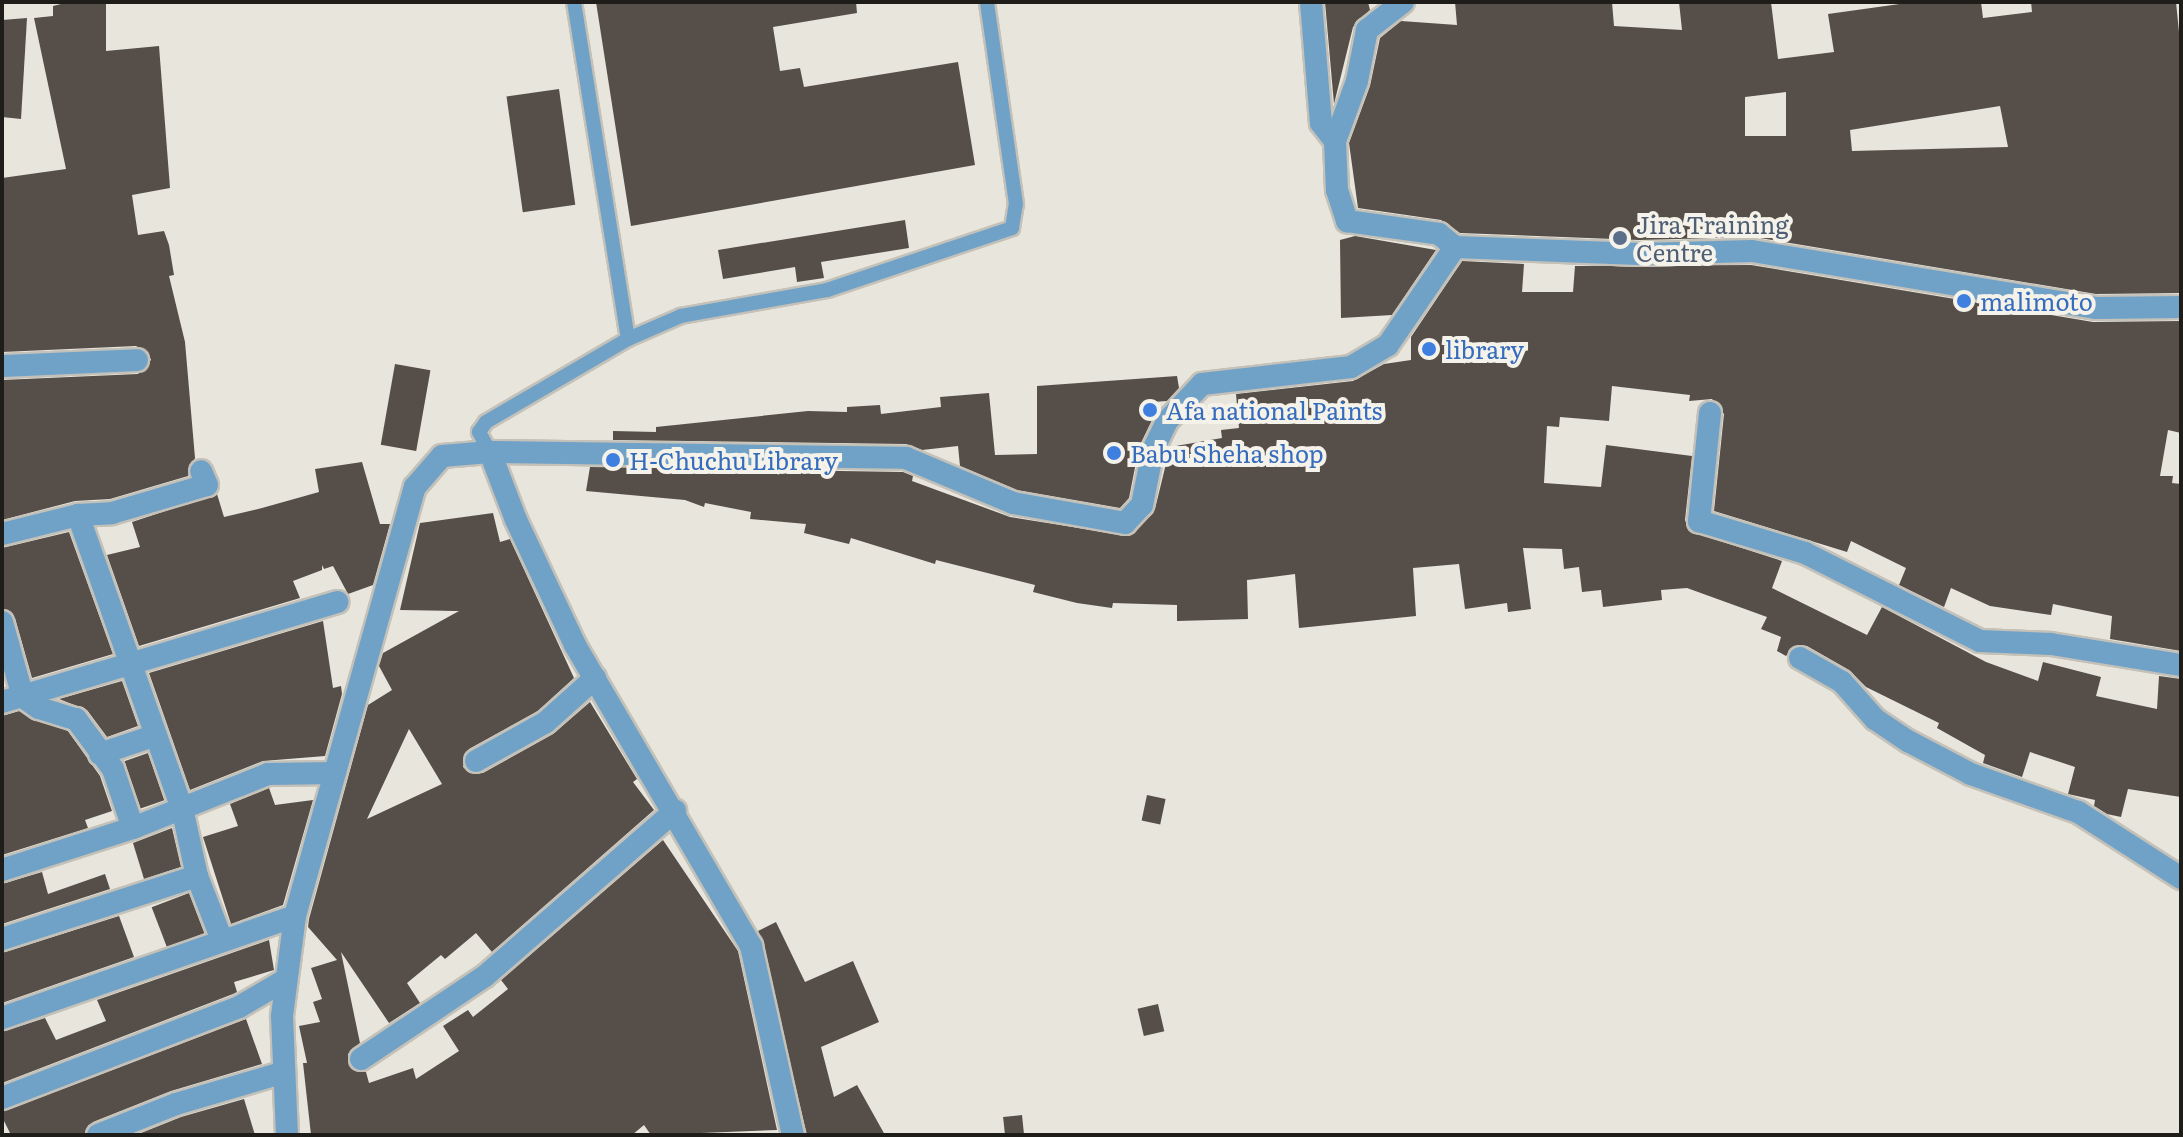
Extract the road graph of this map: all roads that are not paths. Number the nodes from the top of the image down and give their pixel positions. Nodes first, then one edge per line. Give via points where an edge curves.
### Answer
1 (574, 2) edge
2 (987, 2) edge
3 (1311, 2) edge
4 (1403, 2) edge
5 (1335, 141) junction
6 (1455, 247) junction
7 (2181, 307) edge
8 (628, 339) junction
9 (137, 360) dead end
10 (2, 366) edge
11 (1710, 413) dead end
12 (490, 452) junction
13 (201, 471) dead end
14 (78, 515) junction
15 (2, 534) edge
16 (337, 602) dead end
17 (2, 622) edge
18 (4, 655) edge
19 (1800, 658) dead end
20 (127, 663) junction
21 (2181, 665) edge
22 (595, 678) junction
23 (12, 699) edge
24 (156, 735) junction
25 (100, 754) junction
26 (476, 761) dead end
27 (334, 773) junction
28 (182, 808) junction
29 (675, 811) junction
30 (133, 828) junction
31 (2, 870) edge
32 (197, 876) junction
33 (2181, 878) edge
34 (295, 916) junction
35 (2, 939) edge
36 (222, 940) junction
37 (285, 980) junction
38 (2, 1018) edge
39 (361, 1059) dead end
40 (281, 1073) junction
41 (2, 1098) edge
42 (98, 1135) edge
43 (287, 1135) edge
44 (793, 1135) edge

1 - 8 lane
2 - 8 lane via 1016,204 1012,228 993,239 827,290 681,316
3 - 5 street via 1321,123
4 - 5 street via 1367,30 1357,81
5 - 6 street via 1337,190 1347,221 1430,231
6 - 7 street via 1639,254 1752,251 2095,308
6 - 12 street via 1388,345 1351,367 1202,384 1167,421 1153,450 1142,505 1125,523 1013,503 906,458
8 - 12 lane via 486,422 479,432
9 - 10 street
11 - 21 street via 1699,521 1805,553 1980,641 2051,644
12 - 22 street via 516,520
12 - 27 street via 442,456 415,487
13 - 14 street via 207,485 112,513
14 - 15 street
14 - 20 street
16 - 20 street
17 - 18 street
18 - 23 street
19 - 33 street via 1842,682 1875,719 1908,741 1971,774 2078,812
20 - 23 street
20 - 24 street
22 - 26 street via 546,722
22 - 29 street
23 - 25 street via 76,719
24 - 25 street
24 - 28 street
25 - 30 street via 113,769
27 - 28 street via 268,774
27 - 34 street
28 - 30 street
28 - 32 street
29 - 39 street via 485,976
29 - 44 street via 751,946
30 - 31 street
32 - 35 street
32 - 36 street
34 - 36 street
34 - 37 street
36 - 38 street
37 - 40 street
37 - 41 street via 239,1007
40 - 42 street via 176,1104
40 - 43 street

